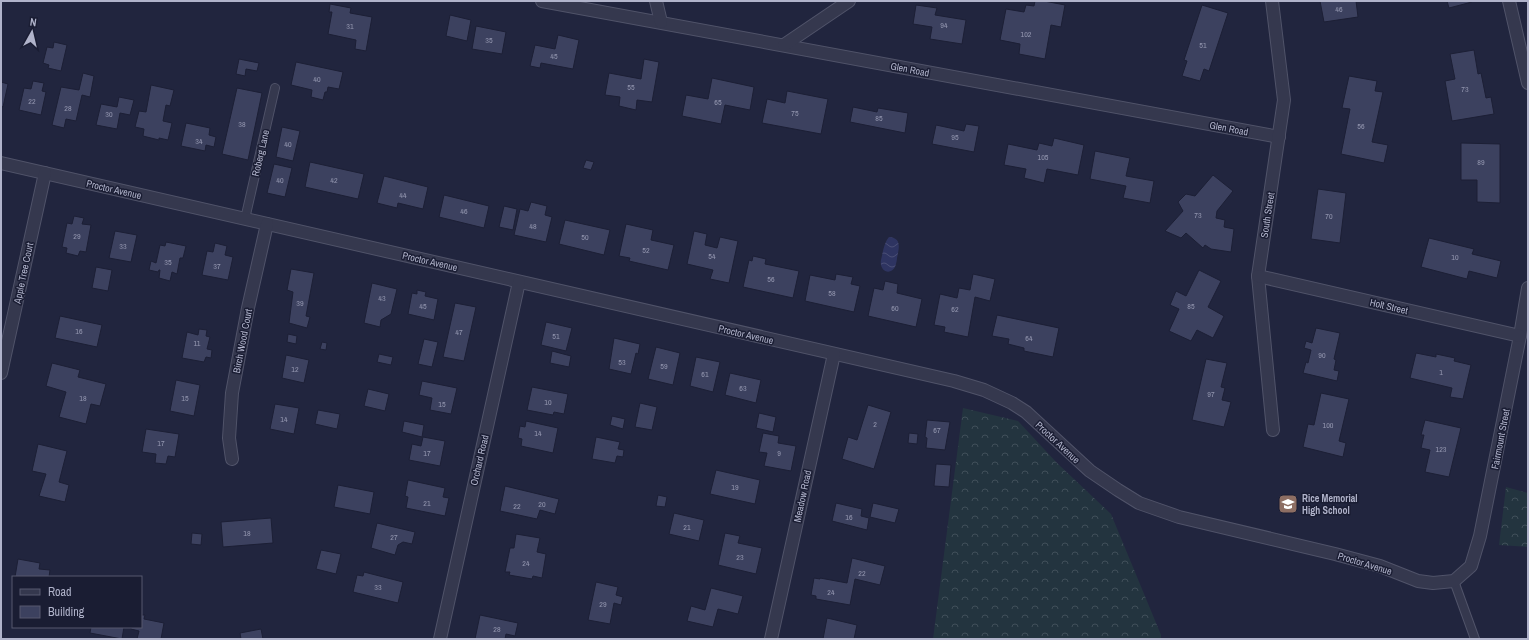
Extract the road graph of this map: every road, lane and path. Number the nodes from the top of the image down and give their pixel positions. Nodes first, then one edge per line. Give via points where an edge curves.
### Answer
1 (542, 1) edge
2 (656, 1) edge
3 (849, 1) edge
4 (1272, 1) edge
5 (1509, 1) edge
6 (661, 22) junction
7 (784, 45) junction
8 (1528, 83) edge
9 (275, 88) dead end
10 (1279, 137) junction
11 (1, 163) edge
12 (45, 173) junction
13 (245, 219) junction
14 (267, 224) junction
15 (1258, 276) junction
16 (519, 282) junction
17 (1528, 288) edge
18 (1520, 336) junction
19 (834, 354) junction
20 (1, 373) edge
21 (1273, 430) dead end
22 (232, 459) dead end
23 (1454, 581) junction
24 (440, 639) edge
25 (771, 639) edge
26 (1475, 639) edge

1 - 6 street, Glen Road
2 - 6 street
3 - 7 street
4 - 10 street, South Street via 1284,100
5 - 8 street
6 - 7 street, Glen Road
7 - 10 street, Glen Road
9 - 13 lane, Roberg Lane
10 - 15 street, South Street
11 - 12 street, Proctor Avenue
12 - 13 street, Proctor Avenue
12 - 20 street, Apple Tree Court
13 - 14 street, Proctor Avenue
14 - 16 street, Proctor Avenue
14 - 22 street, Birch Wood Court via 232,393 229,438
15 - 18 street, Holt Street
15 - 21 street, South Street
16 - 19 street, Proctor Avenue
16 - 24 street, Orchard Road
17 - 18 street, Fairmount Street
18 - 23 street, Fairmount Street via 1480,536 1471,566
19 - 23 street, Proctor Avenue via 954,381 998,396 1026,412 1090,471 1146,505 1179,517 1380,566 1418,581 1433,584
19 - 25 street, Meadow Road
23 - 26 lane

